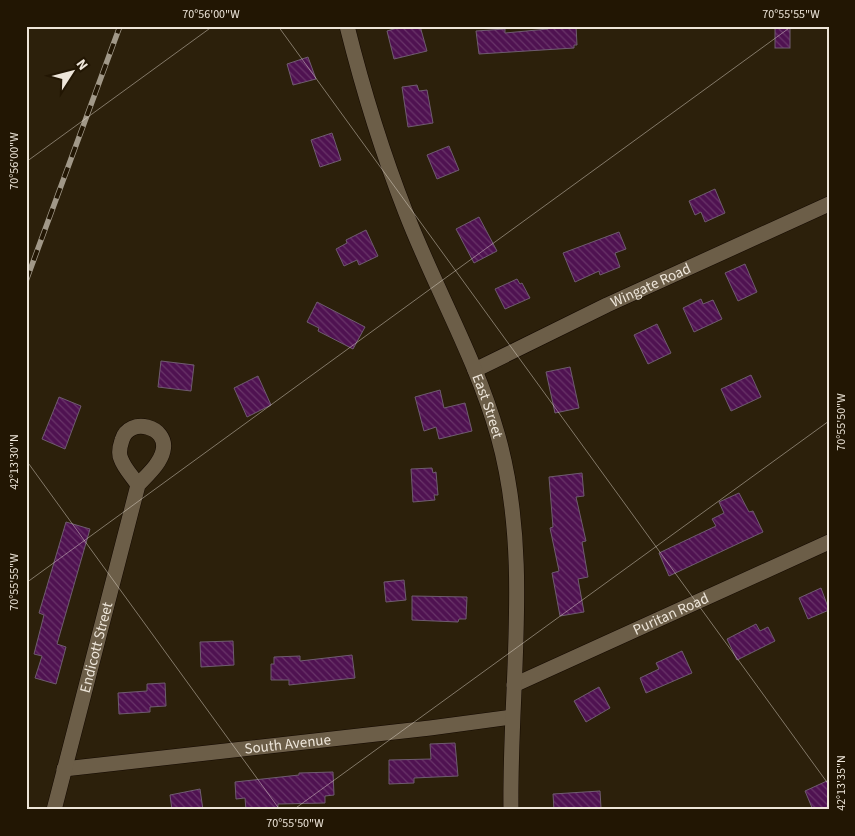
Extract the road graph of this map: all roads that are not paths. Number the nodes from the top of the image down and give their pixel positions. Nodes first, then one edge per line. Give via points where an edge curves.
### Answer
1 (348, 26) edge
2 (829, 204) edge
3 (475, 370) junction
4 (138, 485) dead end
5 (829, 542) edge
6 (514, 685) junction
7 (512, 717) junction
8 (64, 769) junction
9 (54, 810) edge
10 (511, 810) edge

1 - 3 street, East Street via 362,83 406,213
2 - 3 street, Wingate Road via 607,305
3 - 6 street, East Street via 498,436 510,490 517,601
4 - 8 street, Endicott Street
5 - 6 street, Puritan Road
6 - 7 street, East Street
7 - 8 street, South Avenue
7 - 10 street, East Street
8 - 9 street, Endicott Street

